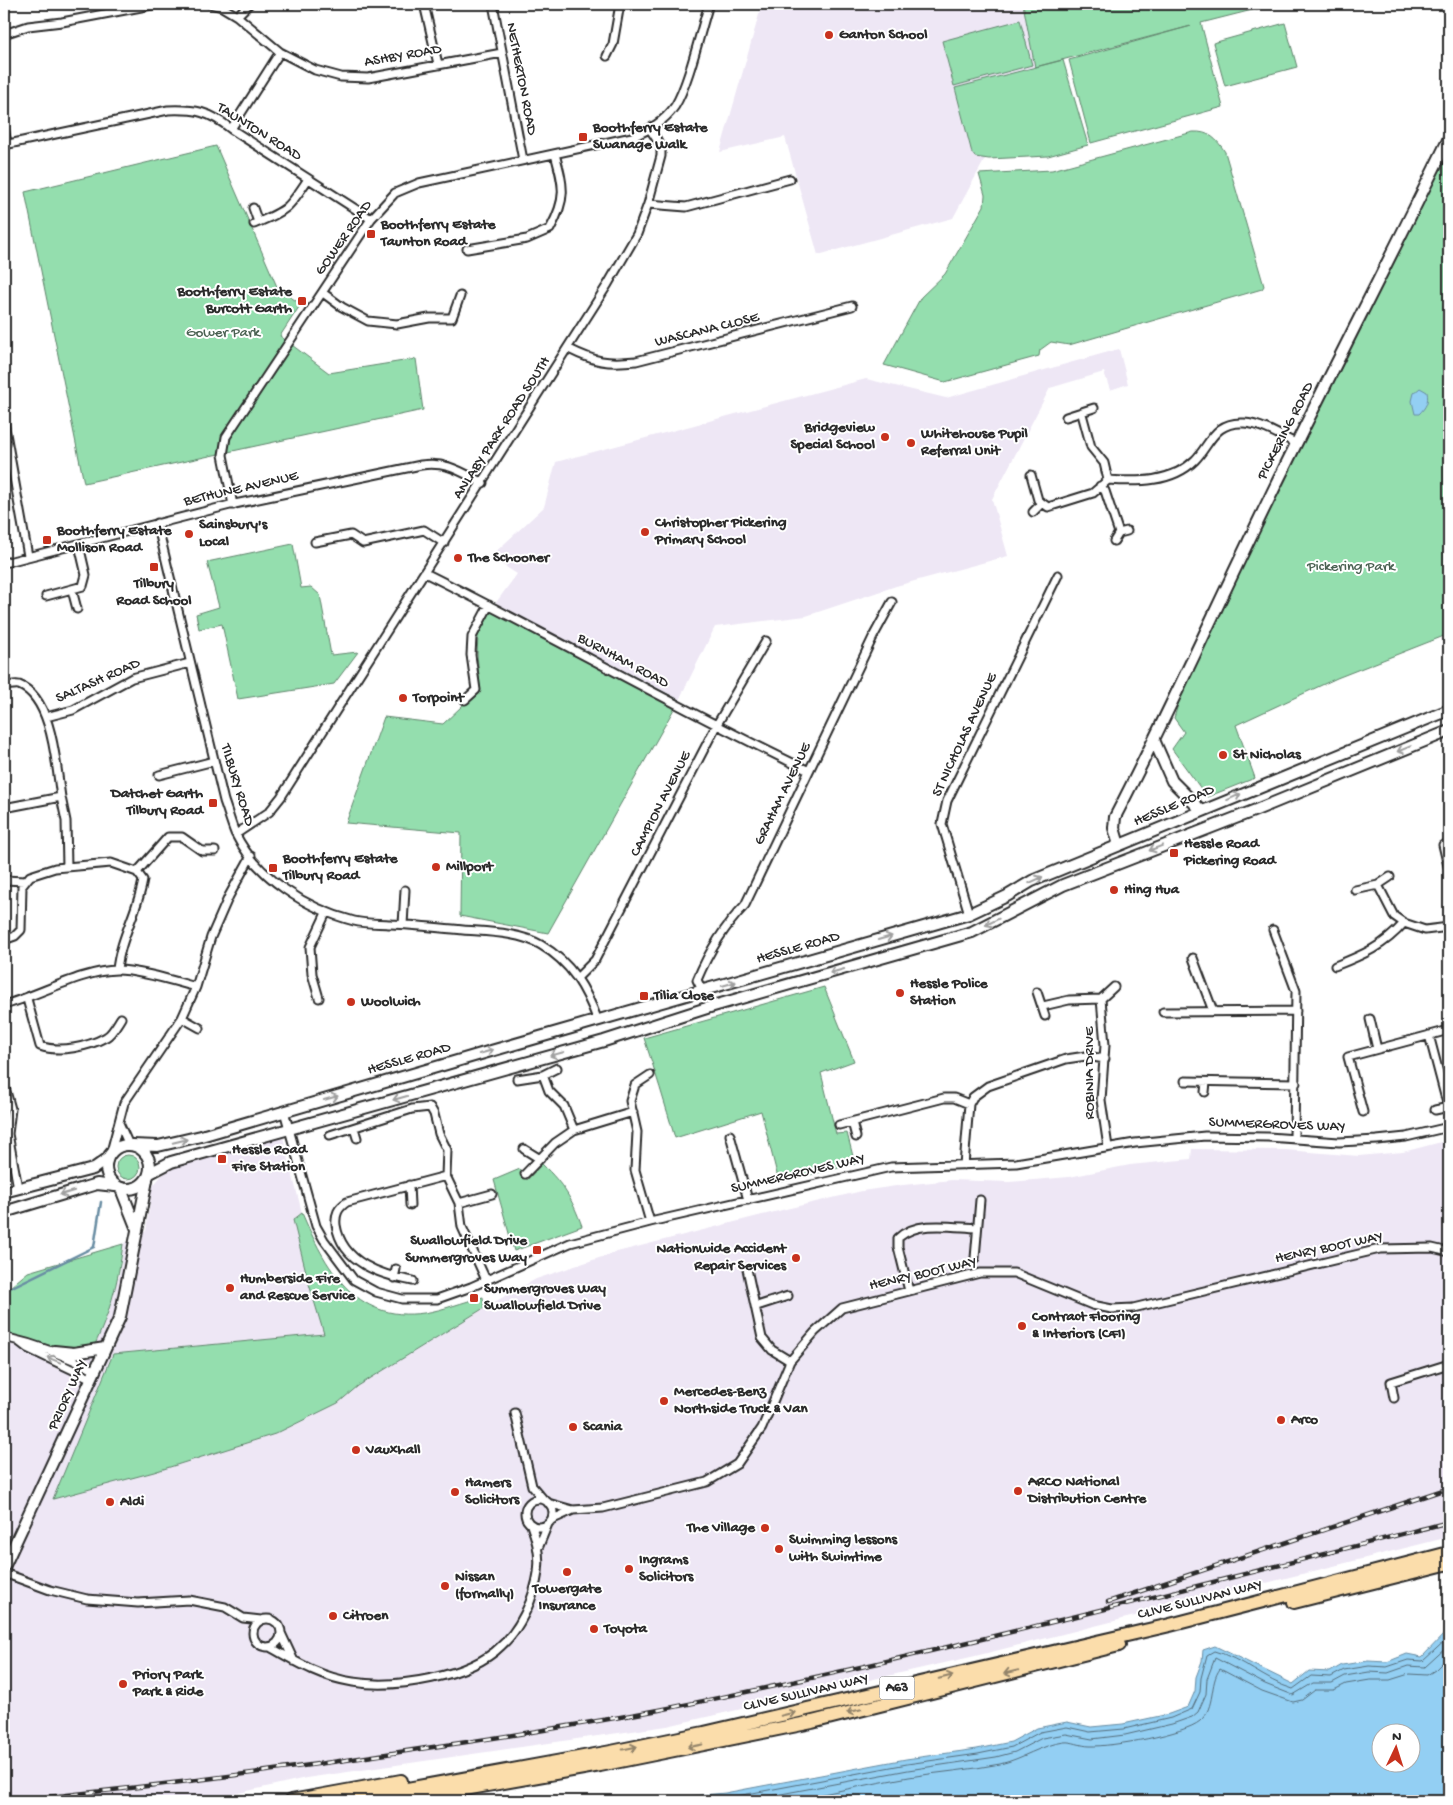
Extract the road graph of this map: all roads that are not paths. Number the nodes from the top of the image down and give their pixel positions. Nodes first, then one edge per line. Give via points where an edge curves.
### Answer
1 (158, 4) edge
2 (210, 4) edge
3 (249, 4) edge
4 (424, 4) edge
5 (493, 4) edge
6 (620, 4) edge
7 (709, 4) edge
8 (237, 16) junction
9 (4, 34) edge
10 (280, 52) junction
11 (502, 53) junction
12 (607, 56) dead end
13 (438, 64) junction
14 (4, 127) edge
15 (231, 129) junction
16 (650, 129) junction
17 (1449, 138) edge
18 (5, 144) edge
19 (555, 154) junction
20 (523, 160) junction
21 (308, 179) junction
22 (790, 179) dead end
23 (648, 204) junction
24 (253, 208) dead end
25 (371, 220) junction
26 (467, 249) dead end
27 (323, 292) junction
28 (460, 296) dead end
29 (852, 306) dead end
30 (569, 349) junction
31 (1094, 408) dead end
32 (1082, 414) junction
33 (1066, 417) dead end
34 (4, 422) edge
35 (1297, 444) junction
36 (7, 457) edge
37 (1031, 475) dead end
38 (1108, 480) junction
39 (483, 483) junction
40 (1100, 486) junction
41 (1042, 503) junction
42 (233, 505) junction
43 (1034, 512) dead end
44 (157, 523) junction
45 (1128, 532) dead end
46 (1119, 533) junction
47 (1114, 541) dead end
48 (315, 542) dead end
49 (444, 543) junction
50 (79, 545) junction
51 (28, 556) junction
52 (4, 563) edge
53 (425, 574) junction
54 (1058, 575) dead end
55 (72, 590) junction
56 (46, 596) dead end
57 (892, 602) dead end
58 (489, 605) junction
59 (77, 608) dead end
60 (766, 641) dead end
61 (190, 663) junction
62 (4, 686) edge
63 (465, 700) dead end
64 (1449, 710) edge
65 (46, 717) junction
66 (716, 726) junction
67 (1449, 731) edge
68 (1154, 740) junction
69 (214, 761) junction
70 (809, 771) junction
71 (159, 775) dead end
72 (61, 797) junction
73 (4, 808) edge
74 (1202, 812) junction
75 (236, 834) junction
76 (1119, 845) junction
77 (1443, 845) dead end
78 (215, 851) dead end
79 (1448, 854) edge
80 (251, 856) junction
81 (1448, 866) edge
82 (68, 867) junction
83 (137, 872) junction
84 (1390, 876) dead end
85 (4, 880) edge
86 (25, 881) junction
87 (1378, 885) junction
88 (405, 890) dead end
89 (1355, 890) dead end
90 (326, 913) junction
91 (968, 914) junction
92 (1404, 923) junction
93 (403, 925) junction
94 (1449, 927) edge
95 (1273, 930) dead end
96 (4, 940) edge
97 (1193, 958) dead end
98 (1335, 966) dead end
99 (117, 970) junction
100 (578, 977) junction
101 (196, 986) junction
102 (1114, 987) dead end
103 (703, 992) junction
104 (1036, 992) dead end
105 (318, 998) dead end
106 (27, 999) junction
107 (1101, 999) junction
108 (4, 1005) edge
109 (1043, 1006) junction
110 (1213, 1011) junction
111 (1164, 1012) dead end
112 (1296, 1012) junction
113 (1044, 1016) dead end
114 (121, 1018) dead end
115 (182, 1018) junction
116 (1370, 1019) dead end
117 (598, 1021) junction
118 (200, 1028) dead end
119 (1449, 1030) edge
120 (1429, 1035) junction
121 (1377, 1050) junction
122 (1105, 1059) junction
123 (556, 1068) dead end
124 (543, 1075) junction
125 (650, 1075) dead end
126 (517, 1079) dead end
127 (1185, 1081) dead end
128 (1206, 1082) junction
129 (1296, 1083) junction
130 (4, 1084) edge
131 (1205, 1092) dead end
132 (969, 1104) junction
133 (1449, 1107) edge
134 (1435, 1110) dead end
135 (284, 1111) junction
136 (632, 1112) junction
137 (1363, 1112) dead end
138 (852, 1122) junction
139 (118, 1123) junction
140 (839, 1125) dead end
141 (1449, 1127) edge
142 (288, 1128) junction
143 (354, 1128) junction
144 (574, 1130) junction
145 (330, 1135) dead end
146 (730, 1136) dead end
147 (856, 1137) dead end
148 (357, 1138) dead end
149 (1294, 1138) junction
150 (131, 1145) junction
151 (1108, 1147) junction
152 (524, 1149) dead end
153 (109, 1156) junction
154 (540, 1159) junction
155 (964, 1165) junction
156 (525, 1174) dead end
157 (446, 1176) junction
158 (149, 1177) junction
159 (409, 1185) junction
160 (118, 1187) junction
161 (18, 1188) junction
162 (4, 1192) edge
163 (492, 1194) dead end
164 (748, 1200) junction
165 (980, 1200) dead end
166 (459, 1203) junction
167 (410, 1205) dead end
168 (4, 1212) edge
169 (650, 1222) junction
170 (136, 1227) junction
171 (977, 1228) junction
172 (1449, 1252) edge
173 (975, 1258) dead end
174 (396, 1269) dead end
175 (747, 1269) dead end
176 (394, 1278) junction
177 (486, 1280) junction
178 (413, 1281) dead end
179 (908, 1292) junction
180 (788, 1296) dead end
181 (757, 1306) junction
182 (4, 1337) edge
183 (18, 1341) junction
184 (105, 1348) junction
185 (54, 1351) junction
186 (790, 1361) junction
187 (1449, 1364) edge
188 (92, 1374) junction
189 (1394, 1398) dead end
190 (515, 1413) dead end
191 (532, 1486) junction
192 (546, 1501) junction
193 (527, 1504) junction
194 (573, 1510) junction
195 (550, 1522) junction
196 (531, 1525) junction
197 (539, 1546) junction
198 (1449, 1553) edge
199 (1449, 1563) edge
200 (4, 1567) edge
201 (4, 1572) edge
202 (243, 1618) junction
203 (261, 1620) junction
204 (281, 1633) junction
205 (252, 1635) junction
206 (270, 1647) junction
207 (294, 1661) junction
208 (611, 1752) junction
209 (556, 1773) junction
210 (291, 1801) edge
211 (341, 1801) edge
212 (398, 1801) edge
213 (429, 1801) edge

1 - 9 street via 28,26
2 - 8 street, ASHBY ROAD
3 - 8 street
4 - 13 street
5 - 11 street, NETHERTON ROAD
6 - 12 street via 613,44
7 - 16 street via 675,106
8 - 10 street, ASHBY ROAD
10 - 13 street, ASHBY ROAD via 315,70 341,77 368,78
10 - 15 street
11 - 13 street, ASHBY ROAD
11 - 20 street, NETHERTON ROAD
14 - 18 street
15 - 18 street, TAUNTON ROAD via 215,116 190,109 168,110
15 - 21 street, TAUNTON ROAD
16 - 19 street, GOWER ROAD via 632,137
16 - 23 street, ANLABY PARK ROAD SOUTH via 661,146 661,156
17 - 35 street, PICKERING ROAD
19 - 20 street, GOWER ROAD
19 - 26 street via 563,183 561,208 550,229 527,238
20 - 25 street, GOWER ROAD via 419,183 396,192
21 - 24 street via 285,211 256,223
21 - 25 street, TAUNTON ROAD
22 - 23 street via 686,207
23 - 30 street, ANLABY PARK ROAD SOUTH via 637,234
25 - 27 street, GOWER ROAD
27 - 28 street via 368,321 397,324 452,318
27 - 42 street, GOWER ROAD via 226,437 224,455
29 - 30 street, WASCANA CLOSE via 636,361 608,364 591,361
30 - 39 street, ANLABY PARK ROAD SOUTH
31 - 32 street
32 - 33 street
32 - 38 street via 1091,448 1104,463
34 - 36 street
35 - 38 street via 1257,425 1243,422 1229,425 1212,435 1195,461 1170,476 1144,481
35 - 68 street, PICKERING ROAD
36 - 51 street
37 - 41 street via 1038,500
38 - 40 street
39 - 42 street, BETHUNE AVENUE via 450,466 436,463
39 - 49 street, ANLABY PARK ROAD SOUTH
40 - 41 street via 1093,493 1058,504 1048,506
40 - 46 street via 1105,491
41 - 43 street
42 - 44 street, BETHUNE AVENUE
44 - 50 street, BETHUNE AVENUE
44 - 61 street, TILBURY ROAD
45 - 46 street
46 - 47 street
48 - 49 street via 351,535 363,543 424,530
49 - 53 street, ANLABY PARK ROAD SOUTH
50 - 51 street, BETHUNE AVENUE
50 - 55 street via 86,575 83,586
51 - 52 street, BETHUNE AVENUE
53 - 58 street, BURNHAM ROAD
53 - 75 street, ANLABY PARK ROAD SOUTH via 281,797 269,812
54 - 91 street, ST NICHOLAS AVENUE via 947,801 942,824
55 - 56 street
55 - 59 street
57 - 70 street, GRAHAM AVENUE
58 - 63 street via 472,637 476,690
58 - 66 street, BURNHAM ROAD
60 - 66 street, CAMPION AVENUE
61 - 65 street, SALTASH ROAD via 132,678 73,710
61 - 69 street, TILBURY ROAD
62 - 65 street, SALTASH ROAD via 18,685 37,698
74 -> 64 street, HESSLE ROAD
65 - 72 street, SALTASH ROAD
66 - 70 street, BURNHAM ROAD
66 - 100 street, CAMPION AVENUE via 595,960
67 -> 142 street, HESSLE ROAD via 1063,884 972,932 604,1041
68 - 74 street via 1172,780
68 - 76 street, PICKERING ROAD via 1114,817
69 - 71 street
69 - 75 street, TILBURY ROAD
70 - 103 street, GRAHAM AVENUE via 745,905 726,926 706,960 698,980
72 - 73 street
72 - 82 street, SALTASH ROAD via 66,821
74 - 76 street, HESSLE ROAD
75 - 80 street, TILBURY ROAD
91 -> 76 street, HESSLE ROAD via 1032,881
77 - 79 street
78 - 83 street via 202,852 182,837 168,836
79 - 81 street
80 - 90 street, TILBURY ROAD via 284,889
80 - 101 street via 211,937
82 - 83 street via 111,862
82 - 86 street via 40,871
83 - 99 street via 143,880 142,891 118,956
84 - 87 street
85 - 86 street
86 - 96 street via 22,886 21,930 16,936
87 - 89 street
87 - 92 street via 1394,916
88 - 93 street
90 - 93 street, TILBURY ROAD via 355,921
90 - 105 street via 310,947
103 -> 91 street, HESSLE ROAD
92 - 94 street via 1425,930
92 - 98 street via 1389,940
93 - 100 street, TILBURY ROAD via 526,938 564,961
95 - 112 street via 1296,992
97 - 110 street
99 - 101 street
99 - 106 street via 78,978
100 - 117 street, TILBURY ROAD
101 - 115 street
102 - 107 street
103 - 117 street, HESSLE ROAD
104 - 109 street
106 - 108 street
106 - 114 street via 40,1046 50,1050 69,1048 108,1036
107 - 109 street via 1069,1000
107 - 122 street, ROBINIA DRIVE
109 - 113 street
110 - 111 street
110 - 112 street
112 - 129 street
115 - 118 street
115 - 139 street via 124,1103
116 - 121 street
135 -> 117 street, HESSLE ROAD
119 - 120 street
120 - 121 street
120 - 133 street
121 - 137 street via 1348,1057
122 - 132 street via 1086,1056 1066,1059 988,1086
122 - 151 street, ROBINIA DRIVE via 1101,1100
123 - 124 street
124 - 126 street
124 - 144 street via 549,1091 564,1106
125 - 136 street via 635,1085 630,1101
127 - 128 street
128 - 129 street
128 - 131 street
129 - 149 street
130 - 161 street via 11,1109 8,1134
132 - 138 street via 944,1098
132 - 155 street
133 - 134 street
135 - 142 street, SUMMERGROVES WAY
150 -> 135 street, HESSLE ROAD via 167,1144
136 - 144 street
136 - 169 street via 638,1132 635,1170
138 - 140 street
138 - 147 street
139 - 150 street
139 - 153 street
141 - 149 street, SUMMERGROVES WAY via 1378,1140 1339,1142
142 - 158 street, HESSLE ROAD via 171,1162
142 - 177 street, SUMMERGROVES WAY via 316,1226 354,1280 376,1292 402,1299 437,1299
143 - 145 street
143 - 148 street
143 - 157 street via 412,1109 430,1107 447,1150
144 - 154 street
146 - 164 street
149 - 151 street, SUMMERGROVES WAY via 1206,1136
150 - 153 street via 122,1146
150 - 158 street via 145,1152 149,1159
151 - 155 street, SUMMERGROVES WAY via 1016,1163
152 - 154 street
153 - 160 street via 106,1174
153 - 161 street via 93,1169
154 - 156 street
155 - 164 street, SUMMERGROVES WAY via 891,1167
157 - 159 street
157 - 166 street
158 - 160 street via 136,1189
158 - 170 street, PRIORY WAY
159 - 167 street
159 - 176 street via 347,1202 335,1217 337,1230 353,1258 371,1270
160 -> 168 street via 96,1184
160 - 170 street
161 - 162 street
163 - 166 street
164 - 169 street, SUMMERGROVES WAY
165 - 171 street
166 - 177 street via 462,1227
169 - 177 street, SUMMERGROVES WAY via 570,1243
170 - 184 street, PRIORY WAY via 120,1317
171 - 173 street
171 - 179 street via 928,1226 906,1231 898,1238
172 - 179 street, HENRY BOOT WAY via 1432,1248 1380,1249 1133,1308 1112,1309 1092,1305 1014,1273 980,1273
174 - 176 street
175 - 181 street
176 - 178 street
179 - 186 street, HENRY BOOT WAY via 842,1308
180 - 181 street
181 - 186 street via 762,1338 772,1350
182 - 183 street
183 - 185 street
188 -> 183 street via 27,1348
184 - 185 street via 74,1353
184 - 188 street, PRIORY WAY
185 - 188 street
186 - 194 street, HENRY BOOT WAY via 762,1428 737,1464 707,1482 603,1508
187 - 189 street via 1391,1382
188 - 200 street, PRIORY WAY
190 - 191 street
191 - 192 street
191 - 193 street
192 - 193 street via 535,1499
192 - 194 street
192 - 195 street via 552,1511
193 - 196 street via 525,1518
194 - 195 street
195 - 196 street via 540,1527
195 - 197 street
196 - 197 street
197 - 207 street via 537,1584 516,1631 500,1648 470,1667 430,1678 389,1684 355,1683 324,1676
208 -> 198 highway, CLIVE SULLIVAN WAY / A63 via 1170,1625
199 -> 209 highway, CLIVE SULLIVAN WAY / A63 via 812,1722
201 - 202 street via 50,1590 88,1599 138,1603 189,1600 225,1607
202 - 203 street
202 - 205 street
203 - 204 street via 275,1621
203 - 205 street via 254,1626
204 - 206 street via 278,1642
204 - 207 street
205 - 206 street via 260,1646
206 - 207 street
208 - 210 highway via 362,1786
208 - 211 highway, CLIVE SULLIVAN WAY / A63
209 - 212 highway, CLIVE SULLIVAN WAY / A63
209 - 213 highway

